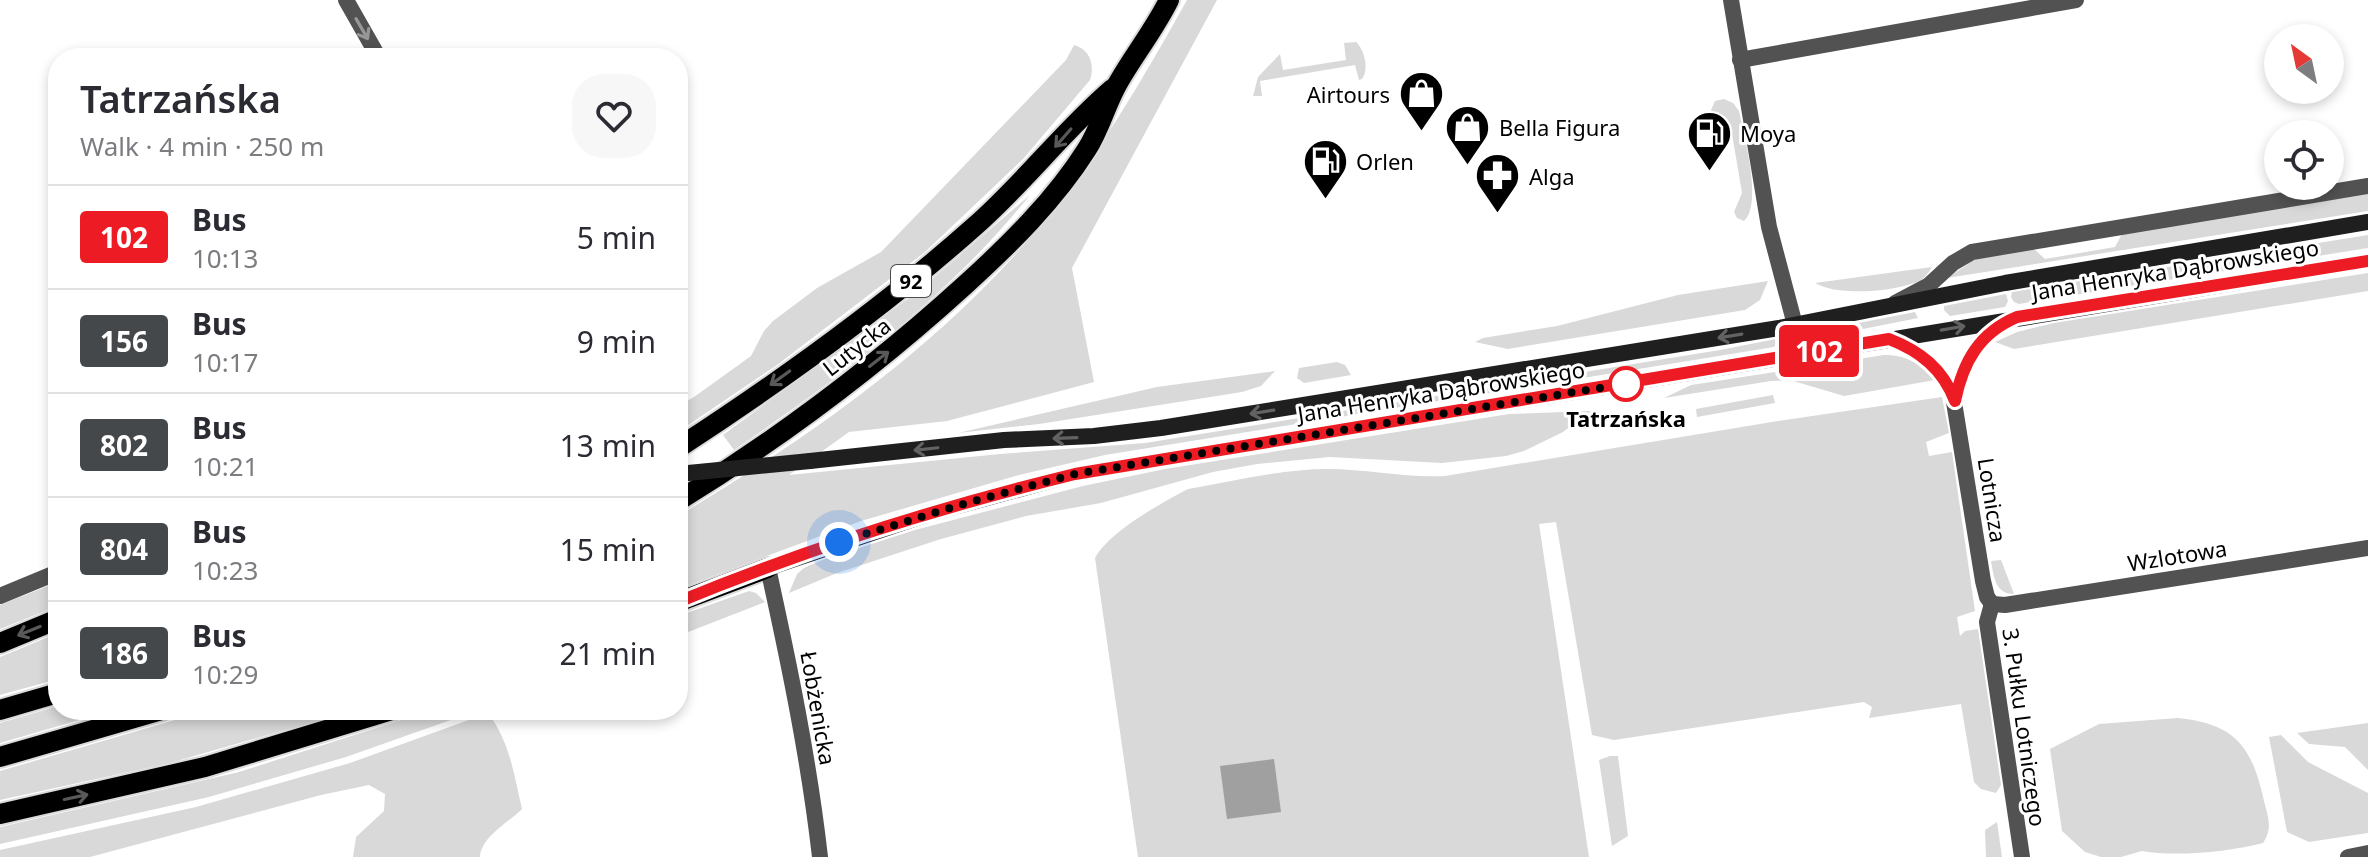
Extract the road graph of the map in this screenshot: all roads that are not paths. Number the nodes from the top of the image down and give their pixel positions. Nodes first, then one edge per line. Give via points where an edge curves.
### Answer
1 (346, 0) edge
2 (1169, 0) edge
3 (1731, 0) edge
4 (2076, 0) edge
5 (373, 48) edge
6 (1740, 60) junction
7 (1118, 83) junction
8 (2368, 186) edge
9 (2368, 222) edge
10 (2368, 261) edge
11 (1889, 306) junction
12 (2017, 317) junction
13 (1795, 325) junction
14 (1889, 339) junction
15 (1955, 401) junction
16 (688, 441) edge
17 (688, 473) edge
18 (688, 495) edge
19 (2368, 548) edge
20 (768, 568) junction
21 (48, 576) edge
22 (0, 596) edge
23 (688, 598) edge
24 (1992, 604) junction
25 (48, 623) edge
26 (0, 643) edge
27 (48, 696) edge
28 (0, 710) edge
29 (128, 720) edge
30 (360, 720) edge
31 (0, 757) edge
32 (0, 814) edge
33 (2368, 853) edge
34 (820, 855) edge
35 (801, 857) edge
36 (2022, 857) edge
37 (2348, 857) edge

1 -> 5 street
2 - 7 main road, Lutycka / 92
3 - 6 street
4 - 6 street
6 - 13 street via 1769,227
7 -> 16 main road, Lutycka / 92 via 939,258
18 -> 7 main road, Lutycka / 92 via 831,396 985,267 1079,161
8 - 11 street, Jana Henryka Dąbrowskiego via 1972,252 1929,285
9 - 11 main road, Jana Henryka Dąbrowskiego
10 - 12 main road, Jana Henryka Dąbrowskiego
11 - 13 main road, Jana Henryka Dąbrowskiego
14 -> 12 main road, Jana Henryka Dąbrowskiego
12 - 15 street, Lotnicza via 1976,346 1963,368
13 -> 17 main road, Jana Henryka Dąbrowskiego, bridge via 1127,433 1004,440
14 - 15 street, Lotnicza via 1929,362
14 - 20 main road, Jana Henryka Dąbrowskiego via 1075,474 920,516
15 - 24 street, Lotnicza via 1983,581
19 - 24 street, Wzlotowa
20 - 23 main road
20 - 34 street, Łobżenicka
21 - 22 street
24 - 36 street, 3. Pułku Lotniczego via 1987,622
25 -> 26 main road
27 - 28 main road
29 - 31 main road
32 -> 30 main road via 219,764
33 - 37 street
34 - 35 street

